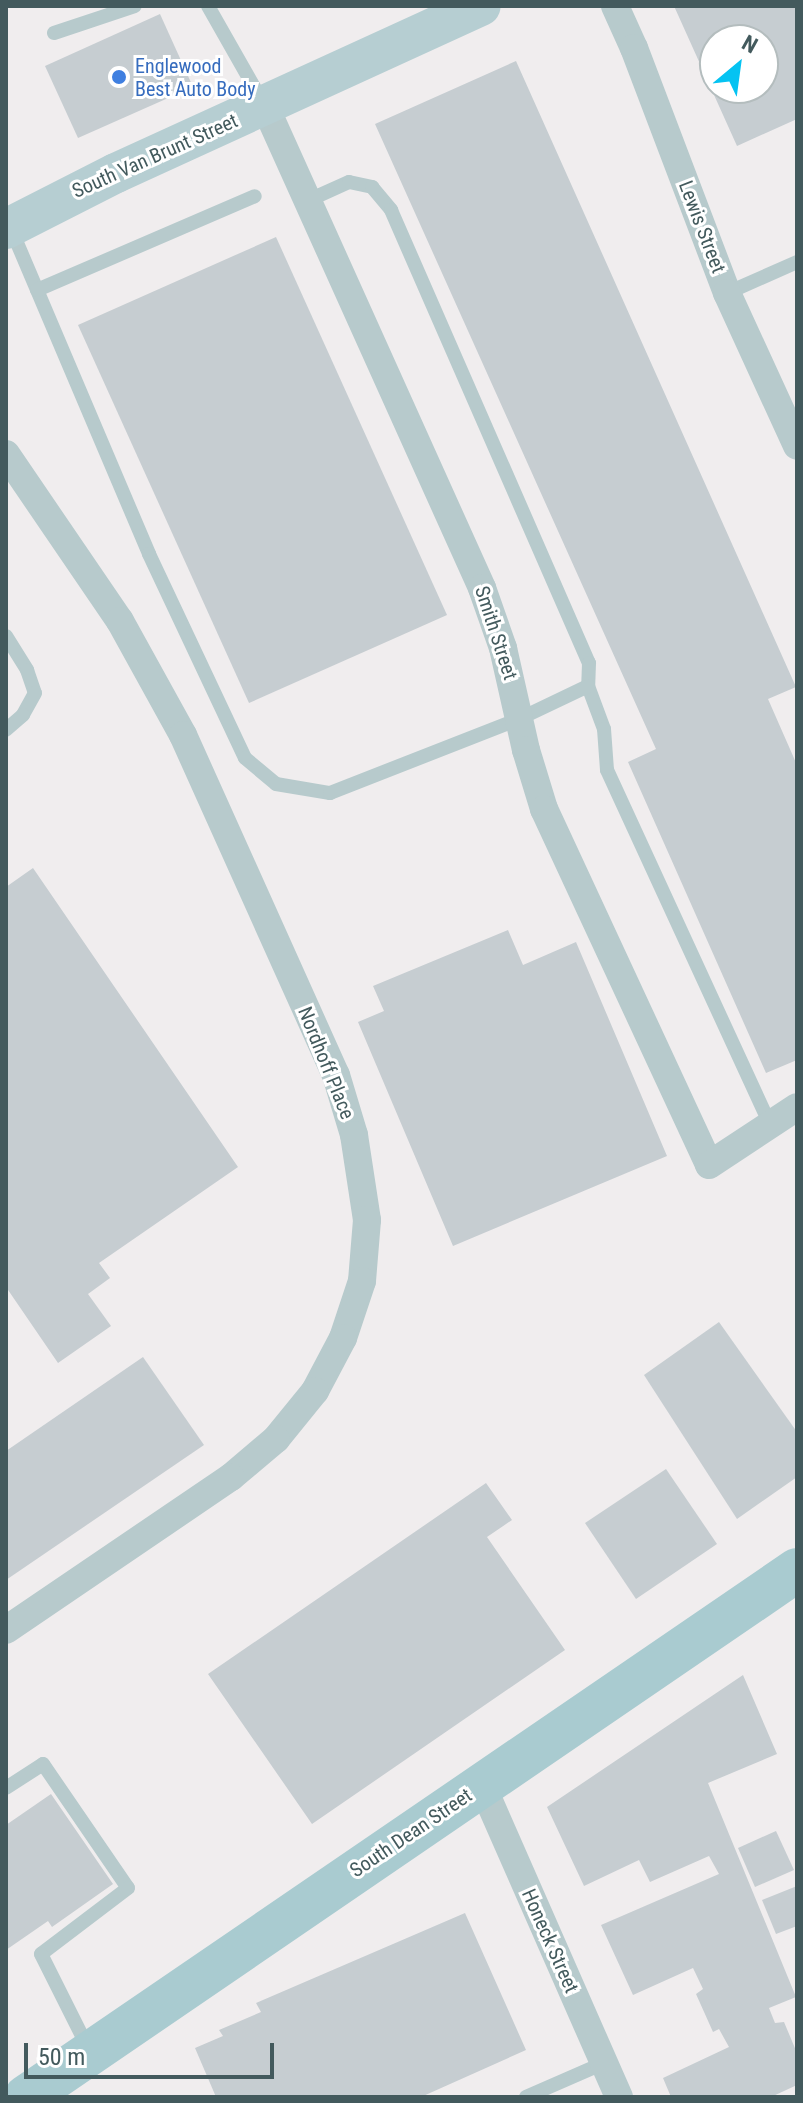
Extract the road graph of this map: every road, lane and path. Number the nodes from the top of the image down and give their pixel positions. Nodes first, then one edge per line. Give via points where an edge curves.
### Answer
1 (135, 6) edge
2 (208, 6) edge
3 (481, 6) edge
4 (615, 6) edge
5 (54, 33) dead end
6 (265, 106) junction
7 (255, 196) dead end
8 (309, 200) junction
9 (7, 223) edge
10 (797, 262) edge
11 (37, 290) junction
12 (727, 293) junction
13 (797, 446) edge
14 (6, 454) edge
15 (6, 636) edge
16 (588, 686) junction
17 (521, 718) junction
18 (6, 730) edge
19 (797, 1107) edge
20 (770, 1125) junction
21 (797, 1570) edge
22 (6, 1630) edge
23 (482, 1785) junction
24 (6, 1788) edge
25 (90, 2052) junction
26 (604, 2063) junction
27 (43, 2092) edge
28 (526, 2097) edge
29 (619, 2097) edge

1 - 5 lane
2 - 6 lane
3 - 6 street, South Van Brunt Street
4 - 12 street, Lewis Street
6 - 8 street, Smith Street
6 - 9 street, South Van Brunt Street
7 - 11 lane
8 - 16 lane via 349,182 372,187 391,210 589,663
8 - 17 street, Smith Street via 482,588
9 - 11 lane
10 - 12 lane
11 - 17 lane via 149,554 245,758 276,784 330,793
12 - 13 street, Lewis Street
14 - 22 street, Nordhoff Place via 120,621 183,735 336,1075 354,1135 367,1220 367,1251 354,1308 331,1366 296,1417 257,1458
15 - 18 lane via 35,693 23,715
16 - 17 lane
16 - 20 lane via 604,729 607,770
17 - 20 street, Smith Street via 544,809 709,1165
19 - 20 street
21 - 23 main road, South Dean Street
23 - 25 main road, South Dean Street
23 - 26 street, Honeck Street
24 - 25 lane via 43,1764 128,1888 41,1954
25 - 27 main road, South Dean Street
26 - 28 lane
26 - 29 street, Honeck Street

